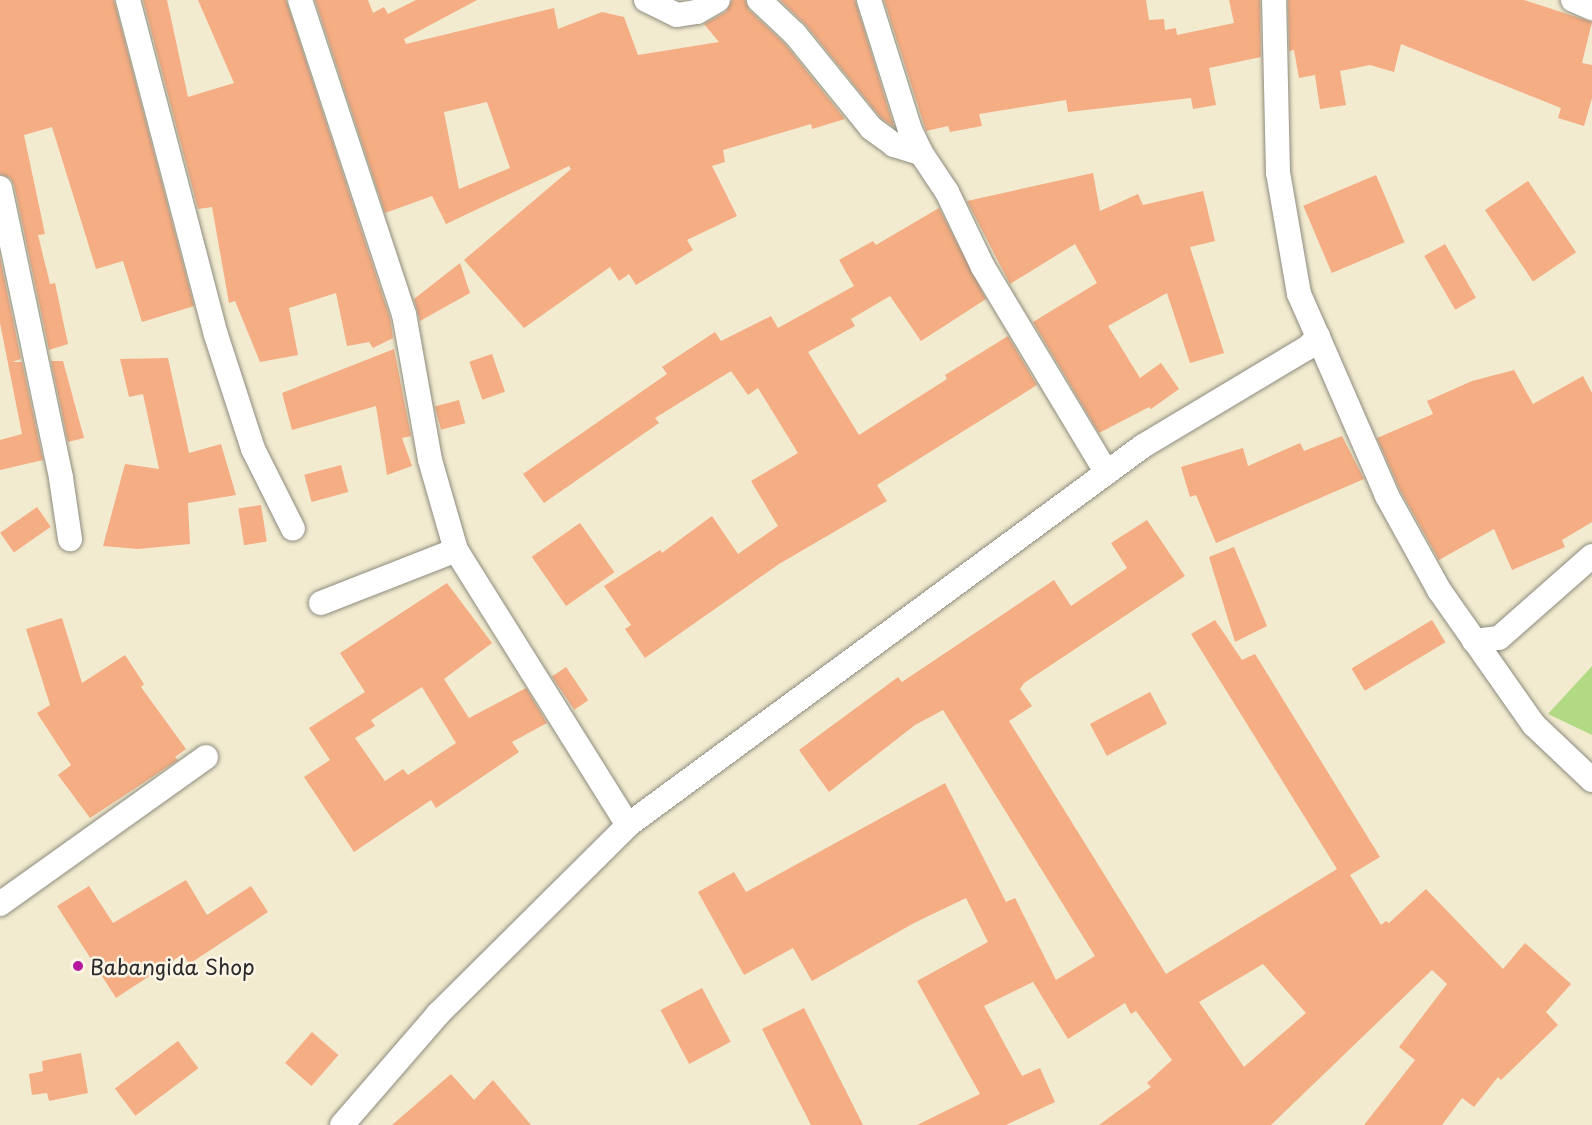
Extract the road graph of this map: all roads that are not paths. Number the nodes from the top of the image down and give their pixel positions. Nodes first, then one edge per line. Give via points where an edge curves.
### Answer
1 (128, 0) edge
2 (300, 0) edge
3 (646, 0) edge
4 (718, 0) edge
5 (759, 0) edge
6 (868, 0) edge
7 (1274, 0) edge
8 (1573, 0) edge
9 (1592, 8) edge
10 (921, 153) junction
11 (0, 188) edge
12 (1318, 337) junction
13 (1107, 473) junction
14 (293, 529) dead end
15 (70, 539) dead end
16 (456, 550) junction
17 (1592, 556) edge
18 (321, 603) dead end
19 (1474, 641) junction
20 (207, 757) dead end
21 (1592, 780) edge
22 (628, 825) junction
23 (0, 904) edge
24 (342, 1125) edge

1 - 14 street via 216,335 253,449
2 - 16 street via 404,314 430,460
3 - 4 street via 677,15 697,12
5 - 10 street via 795,34 871,128 894,145
6 - 10 street
7 - 12 street via 1278,173 1299,294
8 - 9 street
10 - 13 street via 947,192 983,267
11 - 15 street via 61,478
12 - 13 street via 1143,446
12 - 19 street via 1386,496 1439,590
13 - 22 street
16 - 18 street
16 - 22 street
17 - 19 street via 1499,638
19 - 21 street via 1534,725
20 - 23 street
22 - 24 street via 438,1014

